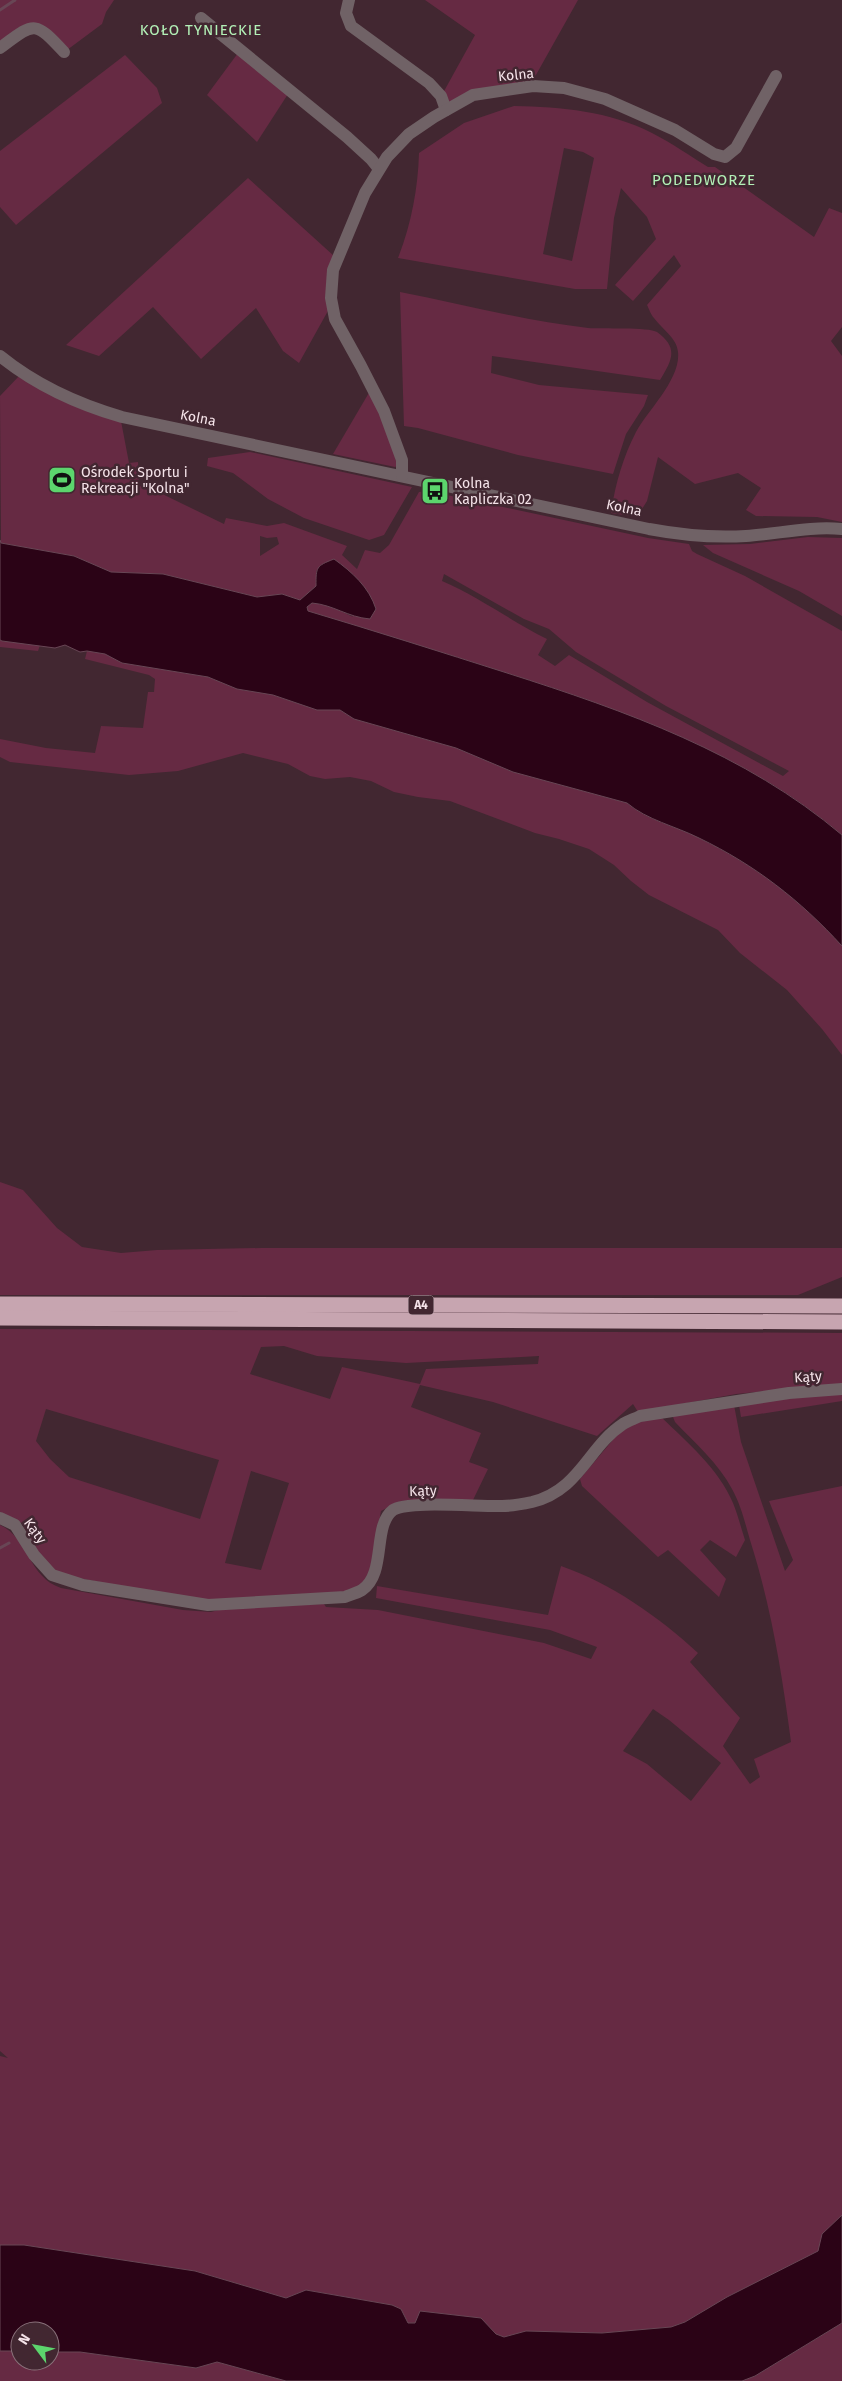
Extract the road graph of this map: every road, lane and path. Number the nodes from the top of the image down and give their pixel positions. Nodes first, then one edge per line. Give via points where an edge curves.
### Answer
1 (349, 0) edge
2 (201, 18) dead end
3 (0, 48) edge
4 (64, 52) dead end
5 (776, 76) dead end
6 (446, 110) junction
7 (379, 169) junction
8 (0, 356) edge
9 (402, 476) junction
10 (842, 529) edge
11 (0, 1304) edge
12 (842, 1306) edge
13 (0, 1318) edge
14 (842, 1322) edge
15 (842, 1389) edge
16 (0, 1518) edge

1 - 6 street via 346,13 351,26 429,83 441,96
2 - 7 street via 347,137
3 - 4 street via 26,28 37,28
5 - 6 street, Kolna via 736,148 725,157 714,154 675,130 605,99 564,88 533,86 473,95
6 - 7 street, Kolna via 408,134
7 - 9 street, Kolna via 365,193 333,270 331,298 335,319 384,411 402,460
8 - 9 street, Kolna via 50,390 95,409
9 - 10 street, Kolna via 678,534 727,537 809,528
11 - 12 highway, A4
13 - 14 highway, A4
15 - 16 street, Kąty via 789,1393 640,1416 612,1433 582,1471 555,1493 532,1502 504,1506 414,1506 393,1510 385,1520 377,1565 371,1579 363,1589 345,1597 208,1605 83,1585 52,1575 34,1555 15,1525

